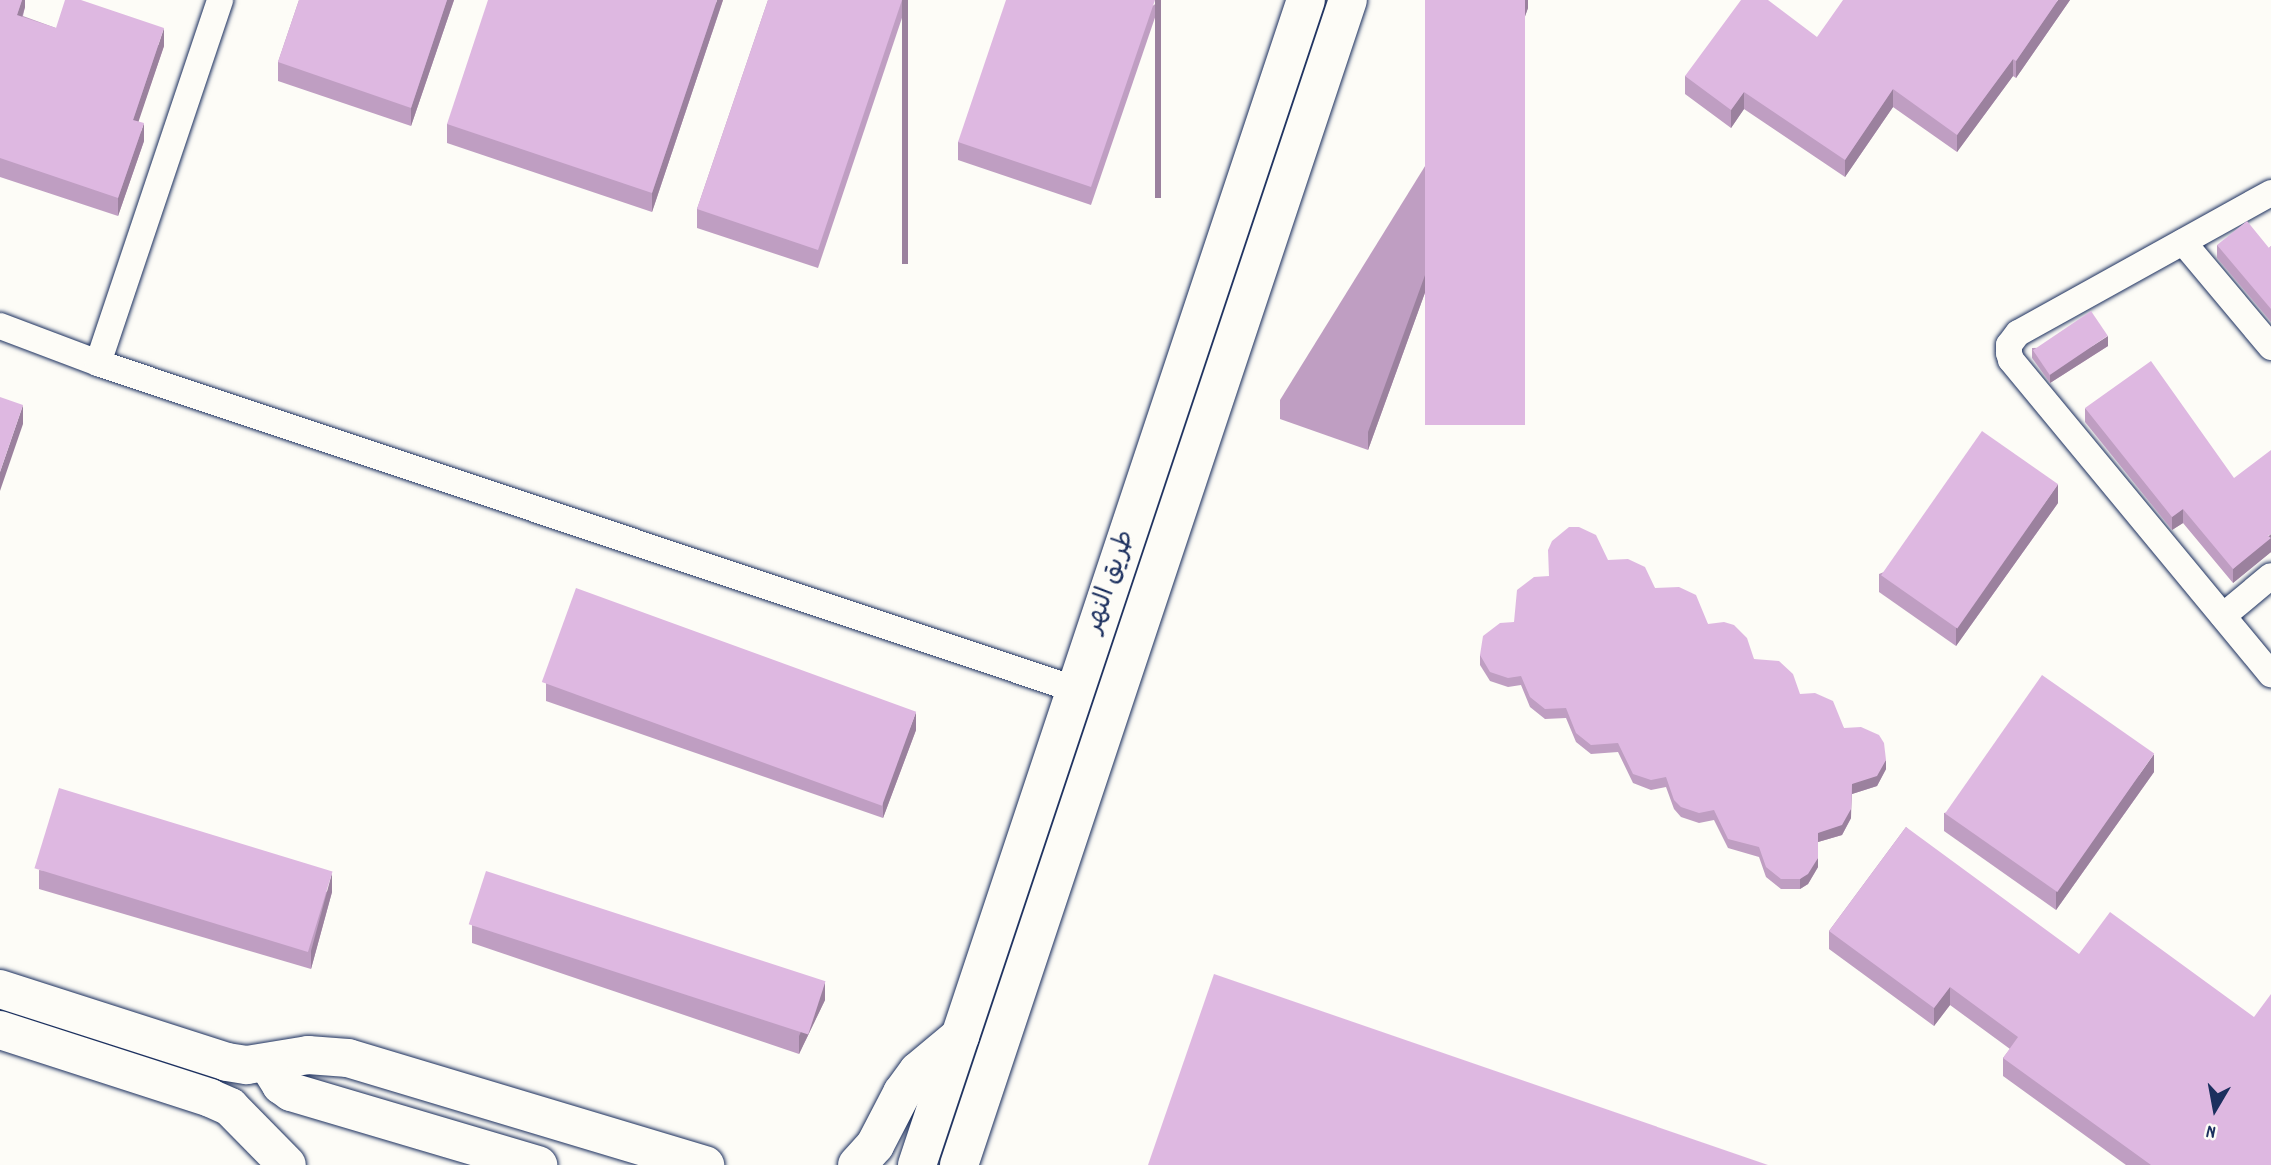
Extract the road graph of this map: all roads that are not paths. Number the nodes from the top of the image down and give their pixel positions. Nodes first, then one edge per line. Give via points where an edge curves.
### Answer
1 (220, 0) edge
2 (1306, 0) edge
3 (1348, 0) edge
4 (2271, 193) edge
5 (2183, 242) junction
6 (0, 326) edge
7 (2271, 347) edge
8 (98, 363) junction
9 (2271, 576) edge
10 (2223, 616) junction
11 (2271, 674) edge
12 (1074, 689) junction
13 (0, 989) edge
14 (0, 1030) edge
15 (960, 1036) junction
16 (268, 1064) junction
17 (248, 1121) junction
18 (287, 1165) edge
19 (459, 1165) edge
20 (538, 1165) edge
21 (705, 1165) edge
22 (857, 1165) edge
23 (917, 1165) edge
24 (959, 1165) edge

1 - 8 street
2 - 12 main road, طريق النهر
3 - 24 main road, طريق النهر
4 - 5 street
5 - 7 street
5 - 10 street via 2018,333 2009,353
6 - 8 street
8 - 12 street
9 - 10 street
10 - 11 street
12 - 15 main road, طريق النهر
13 - 16 main road via 227,1062
14 - 17 main road via 210,1098
15 - 22 main road via 918,1071 875,1145
15 - 23 main road, طريق النهر
16 - 20 main road via 291,1092
16 - 21 main road via 307,1055 348,1058
17 - 18 main road
17 - 19 main road via 299,1118

